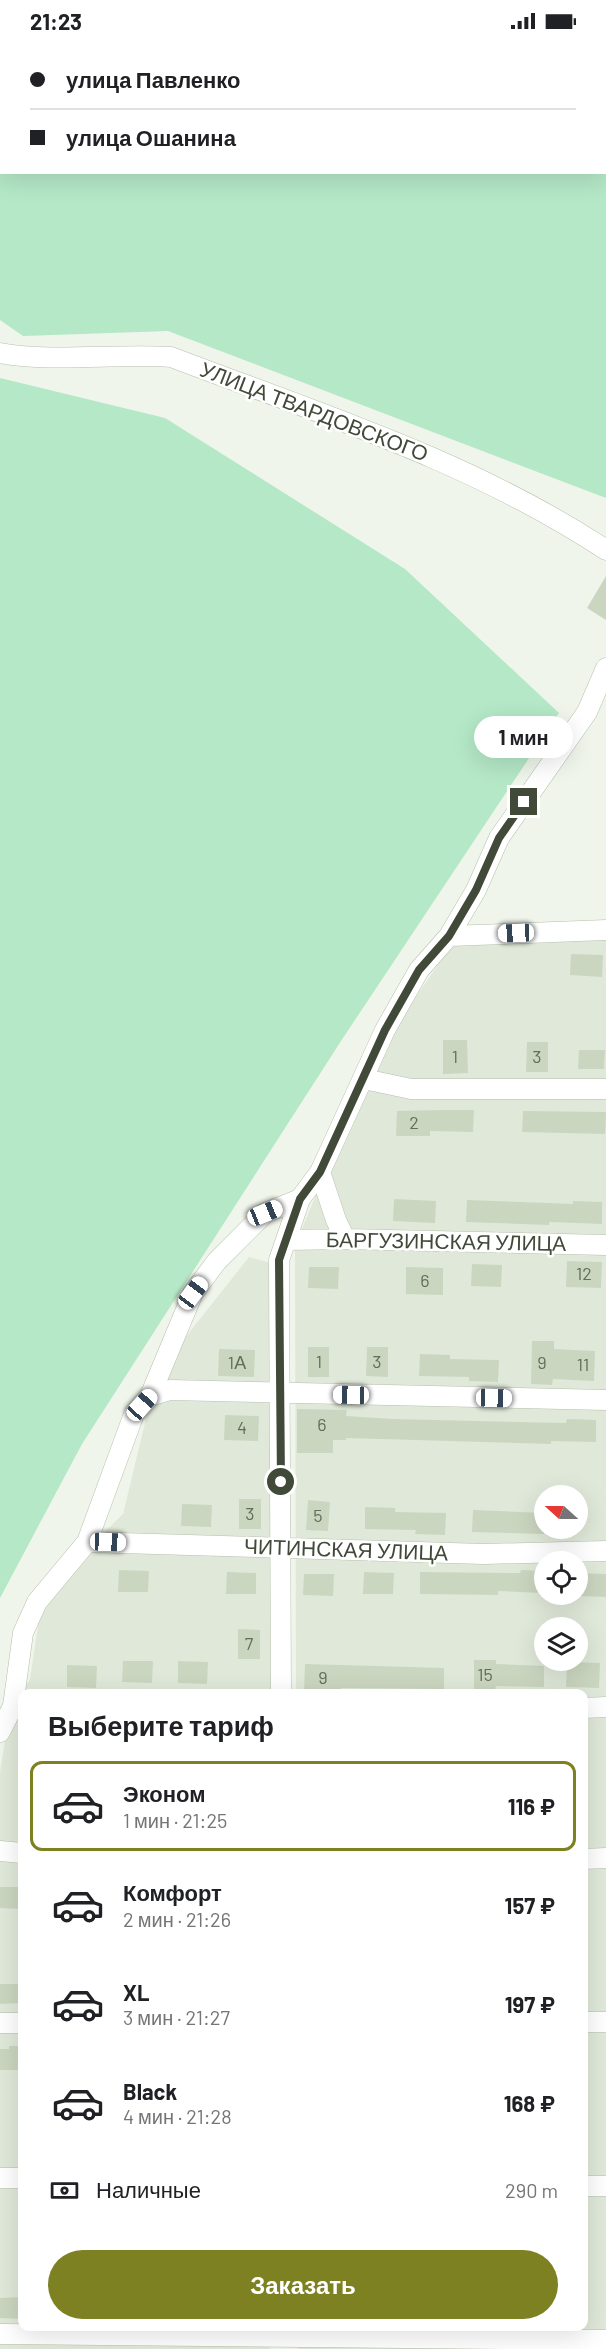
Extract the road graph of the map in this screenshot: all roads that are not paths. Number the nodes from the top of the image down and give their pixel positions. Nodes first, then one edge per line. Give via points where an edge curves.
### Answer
1 (0, 353) edge
2 (606, 550) edge
3 (606, 668) edge
4 (606, 930) edge
5 (449, 936) junction
6 (364, 1080) junction
7 (606, 1089) edge
8 (320, 1172) junction
9 (300, 1199) junction
10 (345, 1239) junction
11 (286, 1240) junction
12 (606, 1245) edge
13 (279, 1394) junction
14 (150, 1396) junction
15 (606, 1400) edge
16 (87, 1542) junction
17 (282, 1549) junction
18 (606, 1551) edge
19 (19, 1689) edge
20 (281, 1689) edge
21 (18, 1706) edge
22 (606, 1707) edge
23 (588, 1708) edge
24 (0, 1732) edge
25 (0, 1851) edge
26 (18, 1853) edge
27 (588, 1858) edge
28 (606, 1858) edge
29 (588, 2022) edge
30 (606, 2022) edge
31 (0, 2023) edge
32 (18, 2023) edge
33 (0, 2178) edge
34 (18, 2178) edge
35 (588, 2186) edge
36 (606, 2186) edge
37 (0, 2334) edge
38 (283, 2338) edge
39 (606, 2340) edge

1 - 2 street, УЛИЦА ТВАРДОВСКОГО via 27,358 135,354 171,357 441,460 553,516
3 - 5 street via 587,712 499,838 476,890
4 - 5 street
5 - 6 street via 419,970 385,1030
6 - 7 street via 411,1089
6 - 8 street
8 - 9 street
8 - 10 street
9 - 11 street
9 - 14 street via 265,1213 217,1261 193,1293
10 - 11 street, БАРГУЗИНСКАЯ УЛИЦА
10 - 12 street, БАРГУЗИНСКАЯ УЛИЦА
11 - 13 street via 279,1260
13 - 14 street via 170,1390
13 - 15 street
13 - 17 street
14 - 16 street via 134,1414
16 - 17 street, ЧИТИНСКАЯ УЛИЦА
16 - 19 street via 37,1602 23,1633
17 - 18 street, ЧИТИНСКАЯ УЛИЦА via 484,1554
17 - 20 street
21 - 24 street
22 - 23 street
25 - 26 street
27 - 28 street
29 - 30 street
31 - 32 street
33 - 34 street
35 - 36 street
37 - 38 street
38 - 39 street

